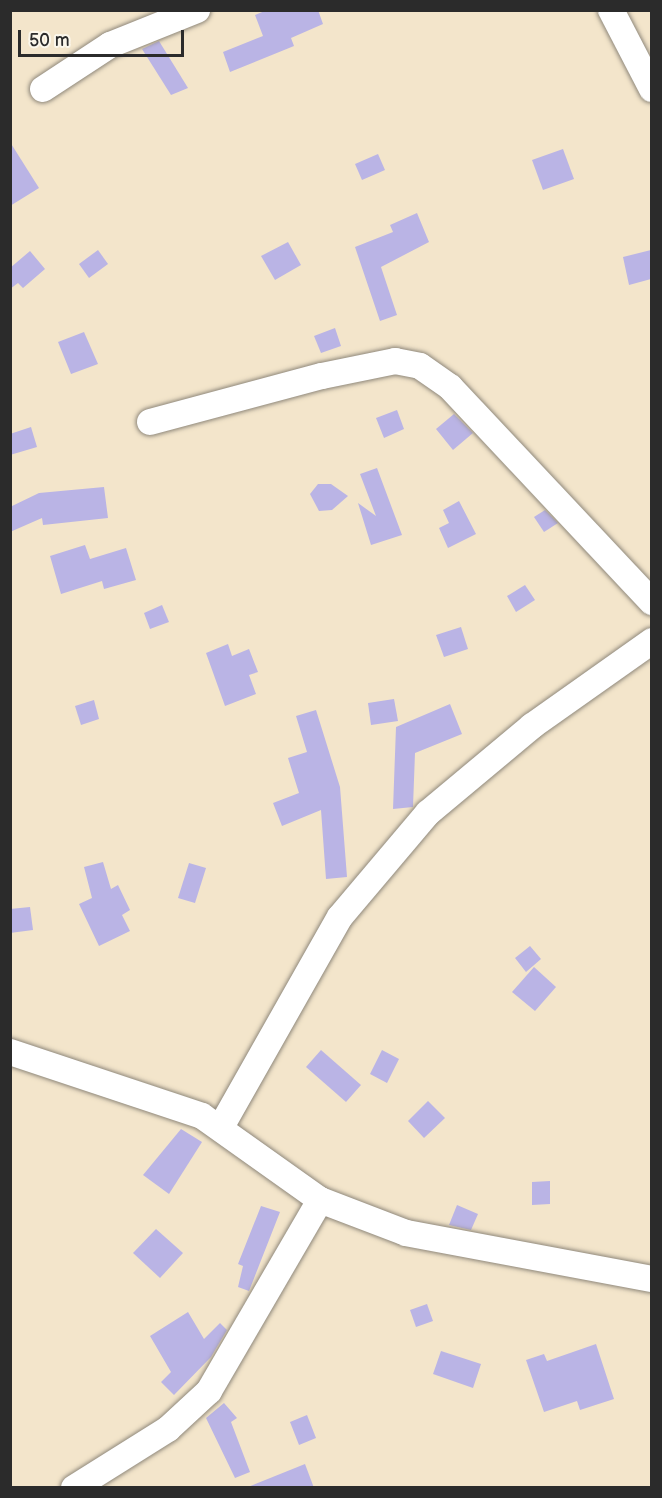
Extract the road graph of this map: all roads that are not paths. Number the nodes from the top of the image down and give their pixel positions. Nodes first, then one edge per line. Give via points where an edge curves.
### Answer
1 (197, 10) edge
2 (611, 10) edge
3 (43, 89) dead end
4 (651, 89) edge
5 (150, 422) dead end
6 (651, 602) edge
7 (651, 641) edge
8 (10, 1052) edge
9 (221, 1127) junction
10 (320, 1200) junction
11 (651, 1279) edge
12 (74, 1488) edge

1 - 3 street via 110,45
2 - 4 street
5 - 6 street via 354,369 395,361 420,366 450,387
7 - 9 street via 532,726 428,813 340,917
8 - 9 street via 146,1094
9 - 10 street
10 - 11 street via 406,1233
10 - 12 street via 209,1391 168,1429

